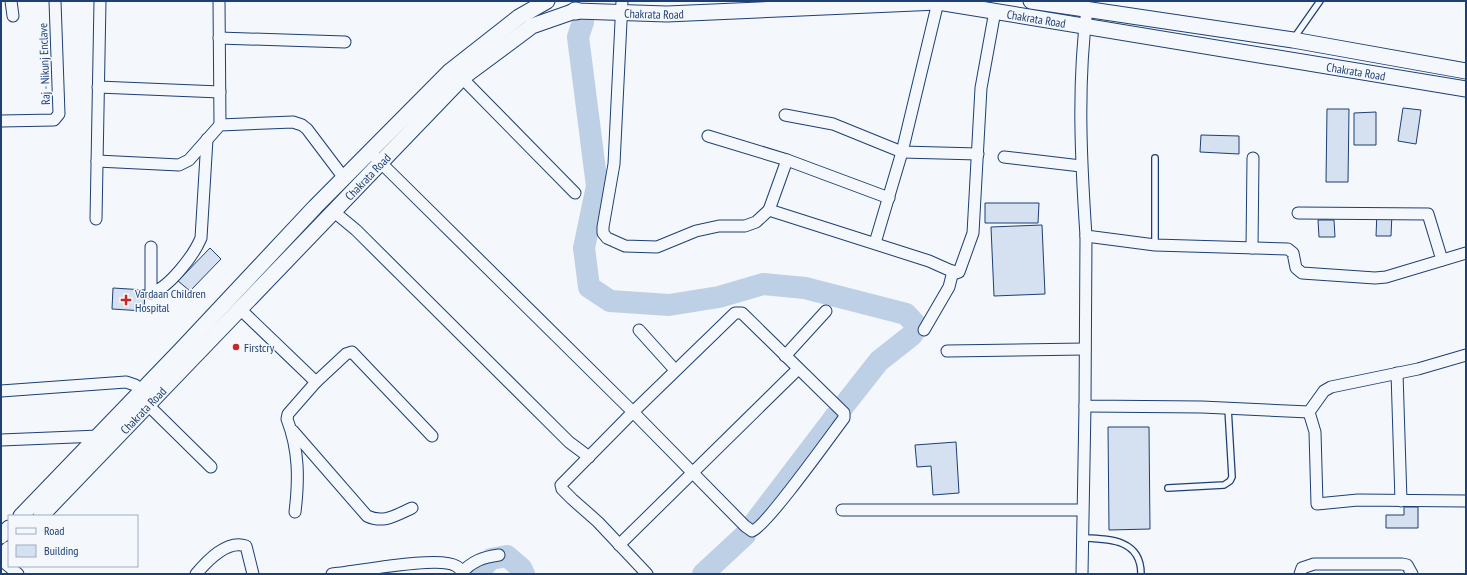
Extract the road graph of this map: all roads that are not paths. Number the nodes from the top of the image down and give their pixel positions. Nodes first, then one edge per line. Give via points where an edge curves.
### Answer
1 (11, 1) edge
2 (55, 1) edge
3 (100, 1) edge
4 (219, 1) edge
5 (547, 1) edge
6 (555, 1) edge
7 (1030, 1) edge
8 (1320, 1) edge
9 (938, 2) junction
10 (622, 7) edge
11 (1087, 9) junction
12 (575, 11) junction
13 (996, 11) junction
14 (13, 16) dead end
15 (1085, 25) junction
16 (219, 38) junction
17 (1293, 40) junction
18 (345, 42) dead end
19 (1466, 71) edge
20 (462, 78) junction
21 (98, 87) junction
22 (1466, 89) edge
23 (220, 92) junction
24 (785, 115) dead end
25 (1, 121) edge
26 (220, 126) junction
27 (708, 136) dead end
28 (207, 139) junction
29 (370, 152) junction
30 (902, 152) junction
31 (978, 154) junction
32 (1004, 157) dead end
33 (1155, 158) dead end
34 (1254, 158) dead end
35 (787, 160) junction
36 (97, 161) junction
37 (381, 163) junction
38 (1082, 166) junction
39 (344, 178) junction
40 (575, 193) dead end
41 (889, 198) junction
42 (769, 210) junction
43 (333, 211) junction
44 (1298, 214) dead end
45 (96, 219) dead end
46 (1086, 236) junction
47 (875, 244) junction
48 (1154, 245) junction
49 (151, 247) dead end
50 (1252, 248) junction
51 (1466, 253) edge
52 (1442, 260) junction
53 (953, 272) junction
54 (240, 309) junction
55 (826, 312) dead end
56 (640, 330) dead end
57 (924, 330) dead end
58 (1085, 349) junction
59 (946, 351) dead end
60 (1466, 355) edge
61 (785, 356) junction
62 (798, 369) junction
63 (675, 370) junction
64 (1397, 373) junction
65 (316, 382) junction
66 (1, 391) edge
67 (145, 398) junction
68 (1085, 406) junction
69 (1228, 408) junction
70 (633, 412) junction
71 (1309, 412) junction
72 (291, 429) junction
73 (99, 436) junction
74 (432, 436) dead end
75 (1, 440) edge
76 (589, 457) junction
77 (212, 467) dead end
78 (693, 473) junction
79 (1168, 488) dead end
80 (1401, 501) junction
81 (1466, 502) edge
82 (412, 508) dead end
83 (842, 510) dead end
84 (1082, 510) junction
85 (295, 512) dead end
86 (22, 515) edge
87 (42, 515) edge
88 (1082, 538) junction
89 (619, 545) junction
90 (8, 550) edge
91 (500, 555) dead end
92 (1, 558) edge
93 (11, 567) edge
94 (462, 573) edge
95 (18, 574) edge
96 (196, 574) edge
97 (253, 574) edge
98 (332, 574) edge
99 (647, 574) edge
100 (1082, 574) edge
101 (1141, 574) edge
102 (1300, 574) edge
103 (1412, 574) edge

1 - 14 street
2 - 25 street, Raj - Nikunj Enclave via 59,114 54,120
3 - 21 street
4 - 16 street
5 - 29 main road, Chakrata Road via 519,17 449,72
6 - 12 main road
7 - 11 main road, Chakrata Road
8 - 17 lane
9 - 10 main road, Chakrata Road via 667,14
9 - 13 main road, Chakrata Road
9 - 30 street
10 - 12 main road, Chakrata Road
10 - 42 street via 614,164 603,233 607,238 625,246 657,247 719,226 745,226 756,222
11 - 15 street
11 - 17 main road, Chakrata Road
12 - 20 main road, Chakrata Road via 532,26
13 - 15 main road, Chakrata Road
13 - 31 street via 981,88
15 - 22 main road, Chakrata Road
15 - 38 street via 1082,60
16 - 18 street
16 - 23 street
17 - 19 main road, Chakrata Road
20 - 37 main road, Chakrata Road
20 - 40 street
21 - 23 street
21 - 36 street
23 - 26 street
24 - 30 street via 833,124
26 - 28 street
26 - 39 street via 293,122 302,125
27 - 35 street
28 - 36 street via 189,160 179,165
28 - 49 street via 201,238 196,252 163,287 151,292
29 - 37 street
29 - 39 main road, Chakrata Road
30 - 31 street
30 - 41 street
31 - 53 street via 971,240 959,272
32 - 38 street
33 - 48 lane
34 - 50 street
35 - 41 street
35 - 42 street
36 - 45 street
37 - 43 main road, Chakrata Road
37 - 70 street
38 - 46 street
39 - 67 main road, Chakrata Road
41 - 47 street
42 - 47 street
43 - 54 main road, Chakrata Road
43 - 76 street via 356,230 554,428
44 - 52 street via 1428,214
46 - 48 street
46 - 58 street
47 - 53 street via 929,261
48 - 50 street
50 - 52 street via 1292,250 1296,268 1302,272 1375,278
51 - 52 street
53 - 57 street via 949,287
54 - 65 street
54 - 67 main road, Chakrata Road
55 - 61 street
56 - 63 street
58 - 59 street
58 - 68 street
60 - 64 street
61 - 62 street
61 - 63 street via 742,313 738,312
62 - 78 street
62 - 78 street via 845,415 758,528 752,531 745,526
63 - 70 street
64 - 71 street via 1331,386 1324,391
64 - 80 street
65 - 72 street via 288,414
65 - 74 street via 346,354 352,352
66 - 67 street via 126,382 135,385
67 - 73 main road, Chakrata Road
67 - 77 street
67 - 87 main road, Chakrata Road
68 - 69 street
68 - 84 street
69 - 71 street
69 - 79 lane via 1232,477 1230,481 1224,485
70 - 76 street
70 - 78 street
71 - 80 street via 1315,432 1317,504 1358,500
72 - 82 street via 367,516 376,520 389,518
72 - 85 street via 298,474
73 - 75 street
73 - 86 main road, Chakrata Road
76 - 89 street via 561,487
78 - 89 street
80 - 81 street
83 - 84 street
84 - 88 street
88 - 100 street
88 - 101 lane via 1103,538 1133,549 1138,554
89 - 99 street
90 - 92 main road
91 - 94 street via 478,560
93 - 95 street
94 - 98 street via 456,565 423,562
96 - 97 street via 226,548 241,544 248,550
102 - 103 street via 1302,568 1314,564 1402,564 1407,565

